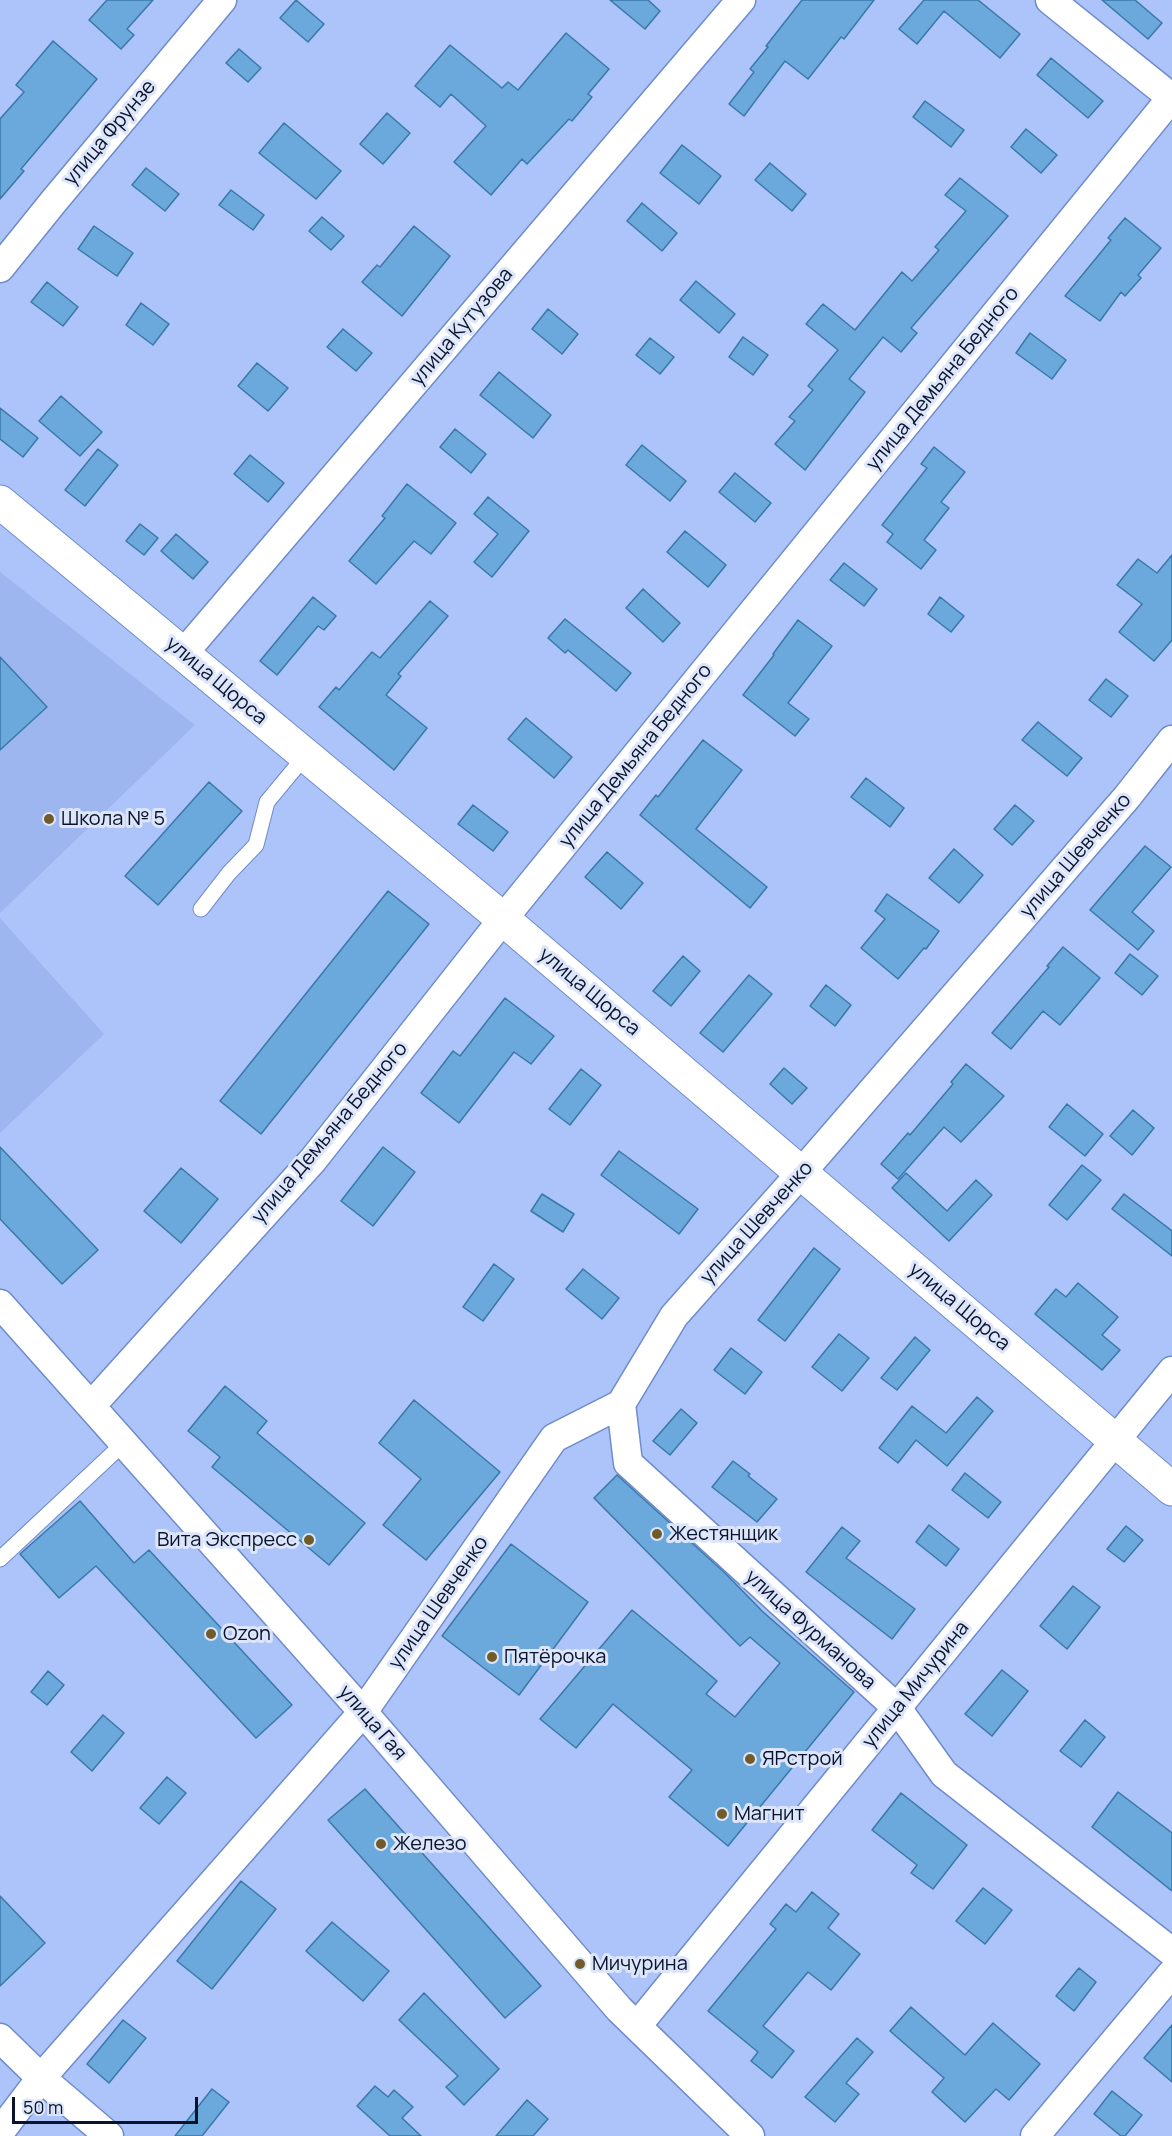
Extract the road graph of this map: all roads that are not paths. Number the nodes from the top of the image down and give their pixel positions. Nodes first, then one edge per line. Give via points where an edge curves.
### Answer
1 (222, 0) edge
2 (741, 0) edge
3 (1050, 0) edge
4 (1172, 97) edge
5 (0, 268) edge
6 (0, 502) edge
7 (183, 654) junction
8 (1172, 740) edge
9 (306, 755) junction
10 (201, 909) dead end
11 (503, 919) junction
12 (801, 1173) junction
13 (0, 1304) edge
14 (1172, 1371) edge
15 (621, 1404) junction
16 (91, 1406) junction
17 (1115, 1440) junction
18 (124, 1443) junction
19 (1172, 1489) edge
20 (0, 1559) edge
21 (897, 1708) junction
22 (363, 1712) junction
23 (1172, 1952) edge
24 (1172, 1973) edge
25 (637, 2026) junction
26 (0, 2038) edge
27 (41, 2078) junction
28 (0, 2132) edge
29 (110, 2136) edge
30 (750, 2136) edge
31 (1035, 2136) edge

1 - 5 street, улица Фрунзе
2 - 7 street, улица Кутузова
3 - 4 street
4 - 11 street, улица Демьяна Бедного
6 - 7 main road, улица Щорса
7 - 9 main road, улица Щорса
8 - 12 street, улица Шевченко
9 - 10 lane via 267,802 256,845
9 - 11 main road, улица Щорса
11 - 12 main road, улица Щорса
11 - 16 street, улица Демьяна Бедного via 313,1160
12 - 15 street, улица Шевченко via 674,1317
12 - 17 main road, улица Щорса
13 - 16 street, улица Гая
14 - 17 street, улица Мичурина
15 - 21 street, улица Фурманова via 628,1463
15 - 22 street, улица Шевченко via 554,1438
16 - 18 street, улица Гая
17 - 19 main road, улица Щорса
17 - 21 street, улица Мичурина
18 - 20 lane
18 - 22 street, улица Гая
21 - 23 street, улица Фурманова via 944,1774
21 - 25 street, улица Мичурина
22 - 25 street, улица Гая
22 - 27 street, улица Шевченко
24 - 31 street
25 - 30 street, улица Гая
26 - 27 street
27 - 28 street, улица Шевченко
27 - 29 street

